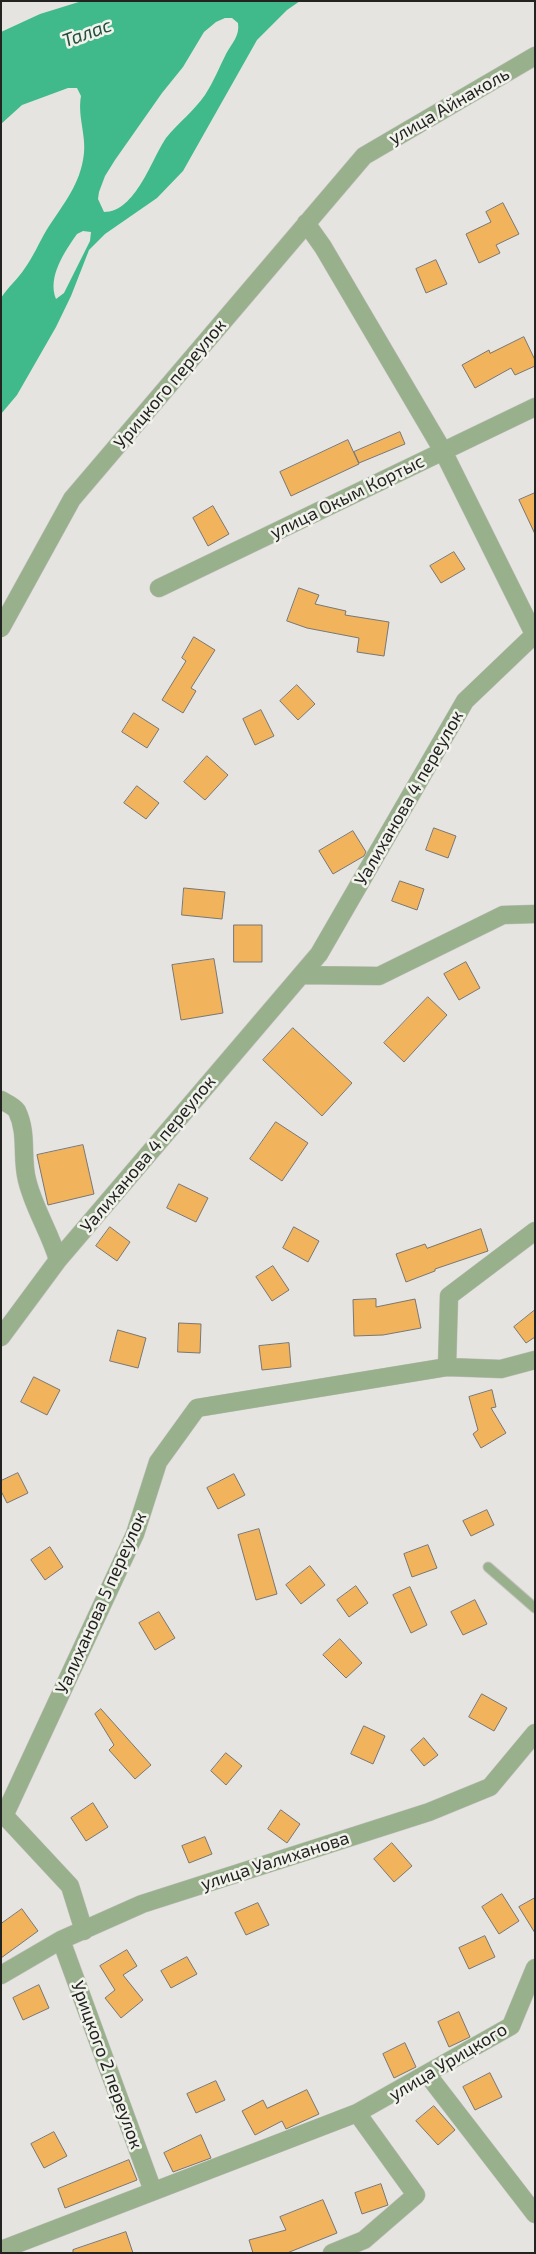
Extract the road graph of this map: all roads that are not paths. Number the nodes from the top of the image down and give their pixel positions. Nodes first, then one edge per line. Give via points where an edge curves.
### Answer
1 (535, 56) edge
2 (364, 156) joint
3 (306, 223) junction
4 (535, 407) edge
5 (443, 451) junction
6 (159, 588) dead end
7 (1, 628) edge
8 (534, 635) edge
9 (535, 914) edge
10 (301, 975) junction
11 (1, 1100) edge
12 (535, 1231) edge
13 (58, 1260) junction
14 (1, 1336) edge
15 (535, 1360) edge
16 (447, 1367) junction
17 (488, 1567) dead end
18 (535, 1608) edge
19 (535, 1733) edge
20 (3, 1813) edge
21 (84, 1931) junction
22 (62, 1940) junction
23 (535, 1968) edge
24 (1, 1975) edge
25 (427, 2074) junction
26 (357, 2113) junction
27 (153, 2191) junction
28 (535, 2214) edge
29 (1, 2250) edge
30 (332, 2253) edge

1 - 2 street, улица Айнаколь
2 - 3 street, Урицкого переулок
3 - 5 street
3 - 7 street, Урицкого переулок via 72,499
4 - 5 street, улица Окым Кортыс
5 - 6 street, улица Окым Кортыс
5 - 8 street
8 - 10 street, Уалиханова 4 переулок via 465,701 319,954
9 - 10 street via 503,915 379,976
10 - 13 street, Уалиханова 4 переулок
11 - 13 street via 16,1109 24,1131 26,1178
12 - 16 street via 449,1296
13 - 14 street, Уалиханова 4 переулок
15 - 16 street, Уалиханова 5 переулок via 501,1369
16 - 20 street, Уалиханова 5 переулок via 197,1408 158,1462 136,1534
17 - 18 lane
19 - 21 street, улица Уалиханова via 490,1787 429,1812 142,1904
20 - 21 street via 70,1886
21 - 22 street, улица Уалиханова
22 - 24 street, улица Уалиханова
22 - 27 street, Урицкого 2 переулок
23 - 25 street, улица Урицкого via 511,2026
25 - 26 street, улица Урицкого
25 - 28 street
26 - 27 street, улица Урицкого
26 - 30 street via 416,2195 364,2240
27 - 29 street, улица Урицкого

